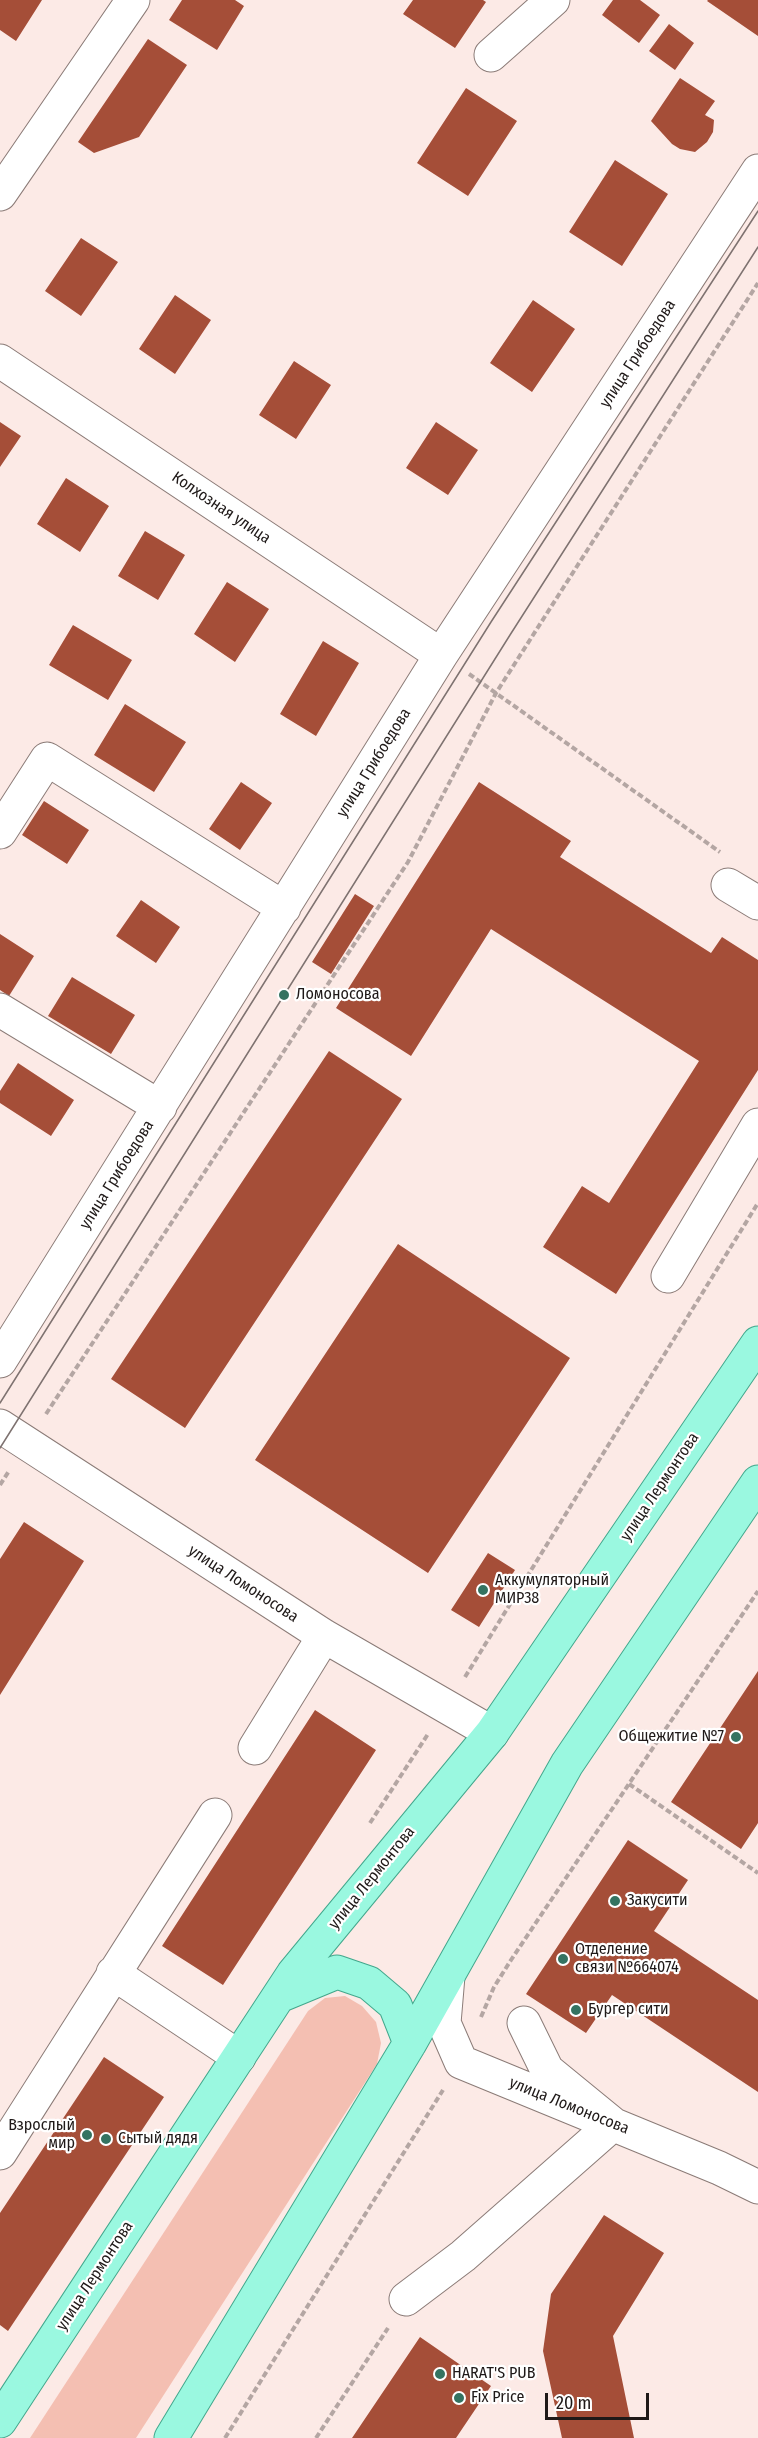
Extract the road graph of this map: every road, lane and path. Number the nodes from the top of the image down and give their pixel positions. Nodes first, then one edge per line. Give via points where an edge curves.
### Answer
1 (133, 0) edge
2 (553, 0) edge
3 (491, 55) dead end
4 (758, 171) edge
5 (0, 194) edge
6 (758, 283) edge
7 (0, 361) edge
8 (441, 655) junction
9 (496, 693) junction
10 (0, 832) edge
11 (728, 872) joint
12 (758, 903) edge
13 (284, 908) junction
14 (0, 1010) edge
15 (160, 1107) junction
16 (758, 1125) edge
17 (758, 1203) edge
18 (668, 1276) dead end
19 (758, 1343) edge
20 (0, 1360) edge
21 (13, 1434) edge
22 (758, 1482) edge
23 (0, 1485) edge
24 (758, 1591) edge
25 (324, 1636) junction
26 (446, 1707) junction
27 (492, 1733) junction
28 (255, 1748) dead end
29 (629, 1784) junction
30 (215, 1815) dead end
31 (368, 1826) dead end
32 (758, 1873) edge
33 (113, 1973) junction
34 (448, 1977) junction
35 (279, 1996) junction
36 (524, 2023) dead end
37 (410, 2043) junction
38 (239, 2057) junction
39 (461, 2062) junction
40 (613, 2124) junction
41 (0, 2153) edge
42 (758, 2187) edge
43 (406, 2299) dead end
44 (369, 2357) dead end
45 (0, 2421) edge
46 (171, 2438) edge
47 (225, 2438) edge
48 (316, 2438) edge

1 - 5 street
2 - 3 street
4 - 8 street, улица Грибоедова
6 - 9 path
7 - 8 street, Колхозная улица
8 - 9 path
8 - 13 street, улица Грибоедова
9 - 11 path
9 - 21 path via 408,862
10 - 13 street via 47,759
11 - 12 street
13 - 15 street, улица Грибоедова
14 - 15 street
15 - 20 street, улица Грибоедова
16 - 18 street
17 - 26 path
19 - 27 main road, улица Лермонтова
21 - 23 path
21 - 25 street, улица Ломоносова
22 - 34 main road via 567,1764
24 - 29 path
25 - 26 street, улица Ломоносова
25 - 28 street
26 - 27 street, улица Ломоносова
26 - 31 path
27 - 35 main road, улица Лермонтова
29 - 32 path
29 - 39 path via 494,1987
30 - 33 street
33 - 38 street
33 - 41 street
34 - 37 main road
34 - 39 street via 444,2024
35 - 37 main road via 337,1972 369,1983 395,2005
35 - 38 main road, улица Лермонтова
36 - 40 street via 547,2070
37 - 46 main road
38 - 45 main road, улица Лермонтова
39 - 40 street, улица Ломоносова
39 - 47 path
40 - 42 street, улица Ломоносова
40 - 43 street via 463,2256
44 - 48 path

